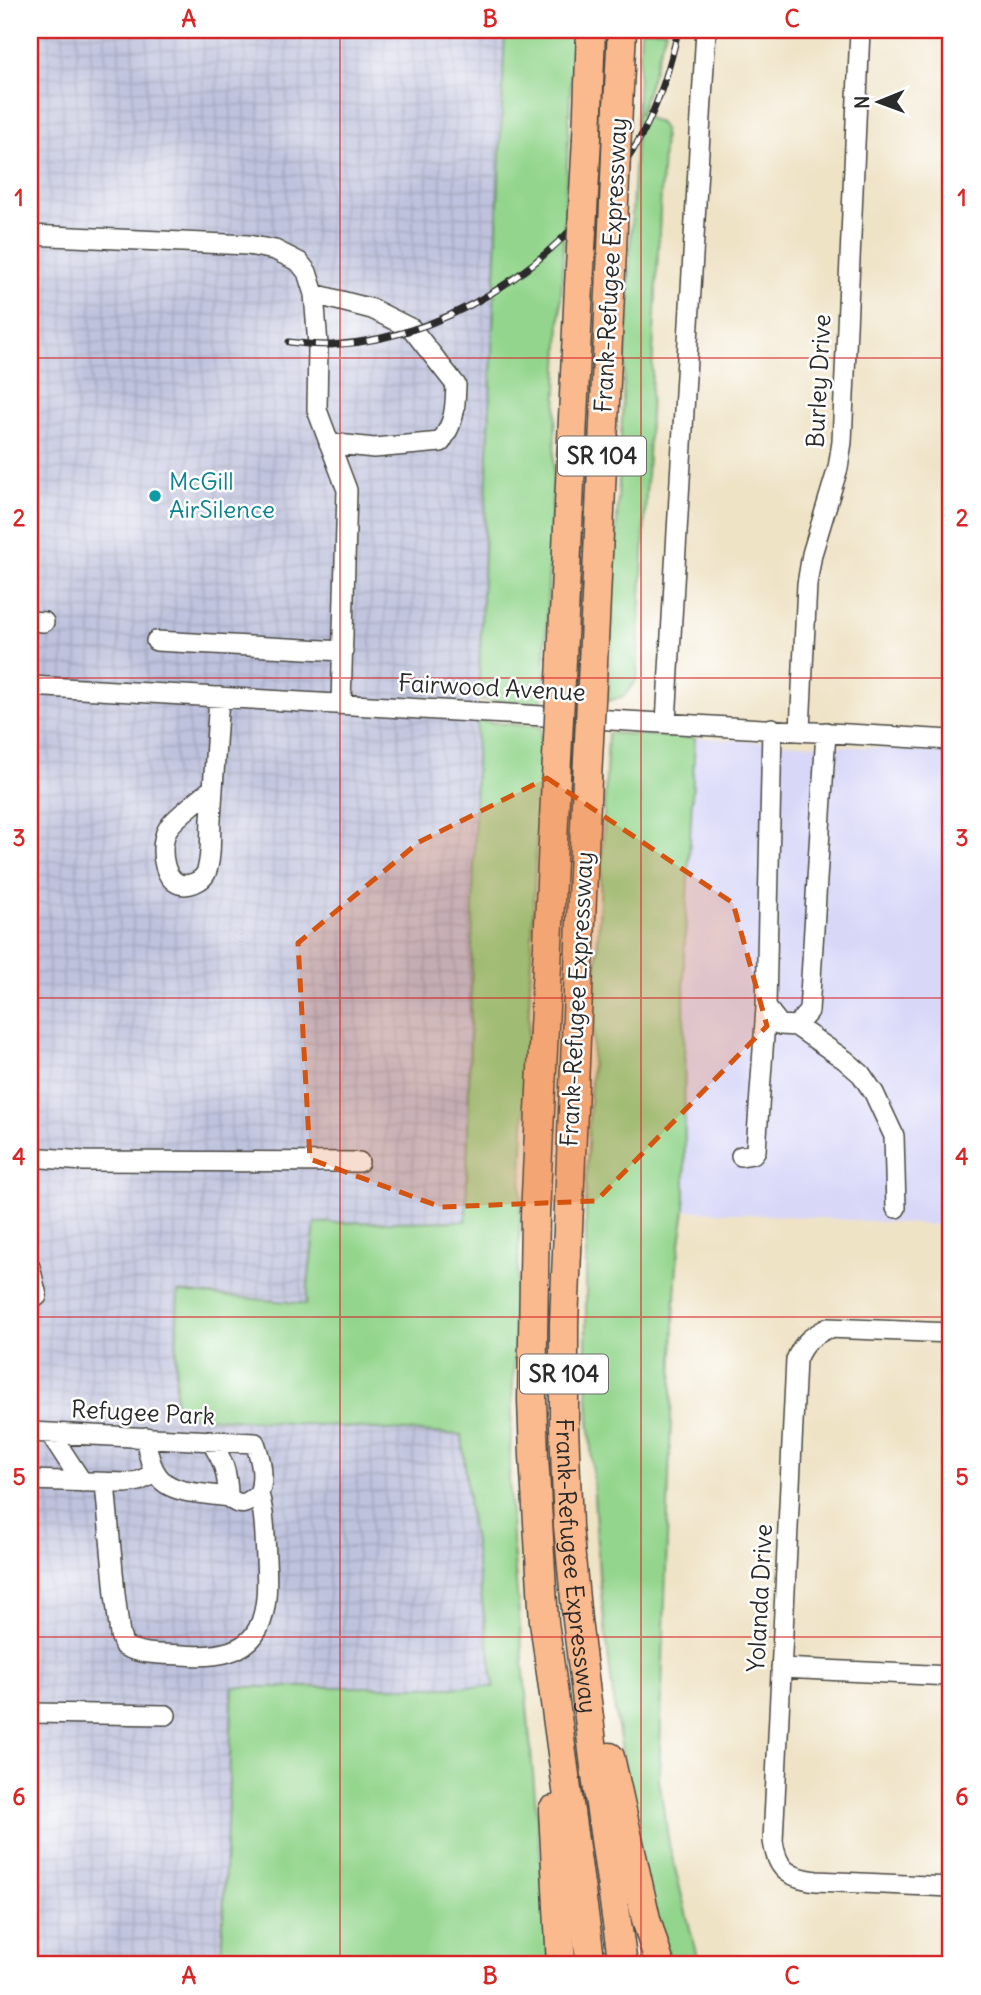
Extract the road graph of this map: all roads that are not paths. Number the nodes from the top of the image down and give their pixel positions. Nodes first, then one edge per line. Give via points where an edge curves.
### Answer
1 (591, 30) edge
2 (622, 30) edge
3 (706, 30) edge
4 (860, 30) edge
5 (30, 235) edge
6 (314, 294) junction
7 (329, 443) junction
8 (156, 641) dead end
9 (343, 651) junction
10 (30, 686) edge
11 (219, 697) junction
12 (341, 704) junction
13 (666, 722) junction
14 (772, 728) junction
15 (800, 730) junction
16 (826, 732) junction
17 (951, 740) edge
18 (213, 788) junction
19 (766, 1007) junction
20 (796, 1026) junction
21 (741, 1156) dead end
22 (30, 1157) edge
23 (359, 1162) dead end
24 (896, 1208) dead end
25 (30, 1267) edge
26 (37, 1296) dead end
27 (951, 1334) edge
28 (30, 1432) edge
29 (50, 1433) junction
30 (146, 1437) junction
31 (210, 1440) junction
32 (155, 1473) junction
33 (30, 1480) edge
34 (82, 1482) junction
35 (105, 1483) junction
36 (259, 1494) junction
37 (228, 1497) junction
38 (577, 1620) junction
39 (544, 1622) junction
40 (780, 1668) junction
41 (951, 1676) edge
42 (30, 1713) edge
43 (166, 1716) dead end
44 (951, 1887) edge
45 (561, 1965) edge
46 (591, 1965) edge
47 (623, 1965) edge
48 (660, 1965) edge

1 - 39 highway, Frank-Refugee Expressway / SR 104, bridge via 536,1201 534,1456
2 - 38 highway, Frank-Refugee Expressway / SR 104, bridge via 564,1323 568,1527
3 - 13 street
4 - 15 street, Burley Drive via 842,442 807,584
5 - 6 street via 275,250 299,262
6 - 7 street via 317,410
6 - 7 street via 372,309 412,329 456,385 451,426 441,442 374,448
7 - 9 street via 347,490
8 - 9 street
9 - 12 street
10 - 11 street, Fairwood Avenue
11 - 12 street, Fairwood Avenue
11 - 18 street
12 - 13 street, Fairwood Avenue
13 - 14 street, Fairwood Avenue
14 - 15 street, Fairwood Avenue
14 - 19 street
15 - 16 street, Fairwood Avenue
16 - 17 street, Fairwood Avenue
16 - 20 street via 809,1011
18 - 18 street via 206,874 187,886 175,883 165,870 168,828
19 - 20 street via 780,1025
19 - 21 street via 756,1150
20 - 24 street via 845,1060 874,1093 894,1136
22 - 23 street
25 - 26 street
27 - 40 street, Yolanda Drive via 828,1328 802,1346 796,1360
28 - 29 street, Refugee Park
29 - 30 street, Refugee Park
29 - 34 street
30 - 31 street, Refugee Park
30 - 32 street
31 - 36 street, Refugee Park via 255,1443 262,1462
31 - 37 street via 223,1459
32 - 35 street via 139,1481
32 - 37 street via 176,1490
33 - 34 street
34 - 35 street
35 - 36 street via 120,1635 124,1646 134,1652 224,1654 254,1637 261,1627 268,1586
36 - 37 street via 242,1504
38 - 47 highway, Frank-Refugee Expressway / SR 104
38 - 48 highway
39 - 45 highway
39 - 46 highway, Frank-Refugee Expressway / SR 104
40 - 41 street
40 - 44 street, Yolanda Drive via 773,1841 782,1868 797,1879
42 - 43 street

